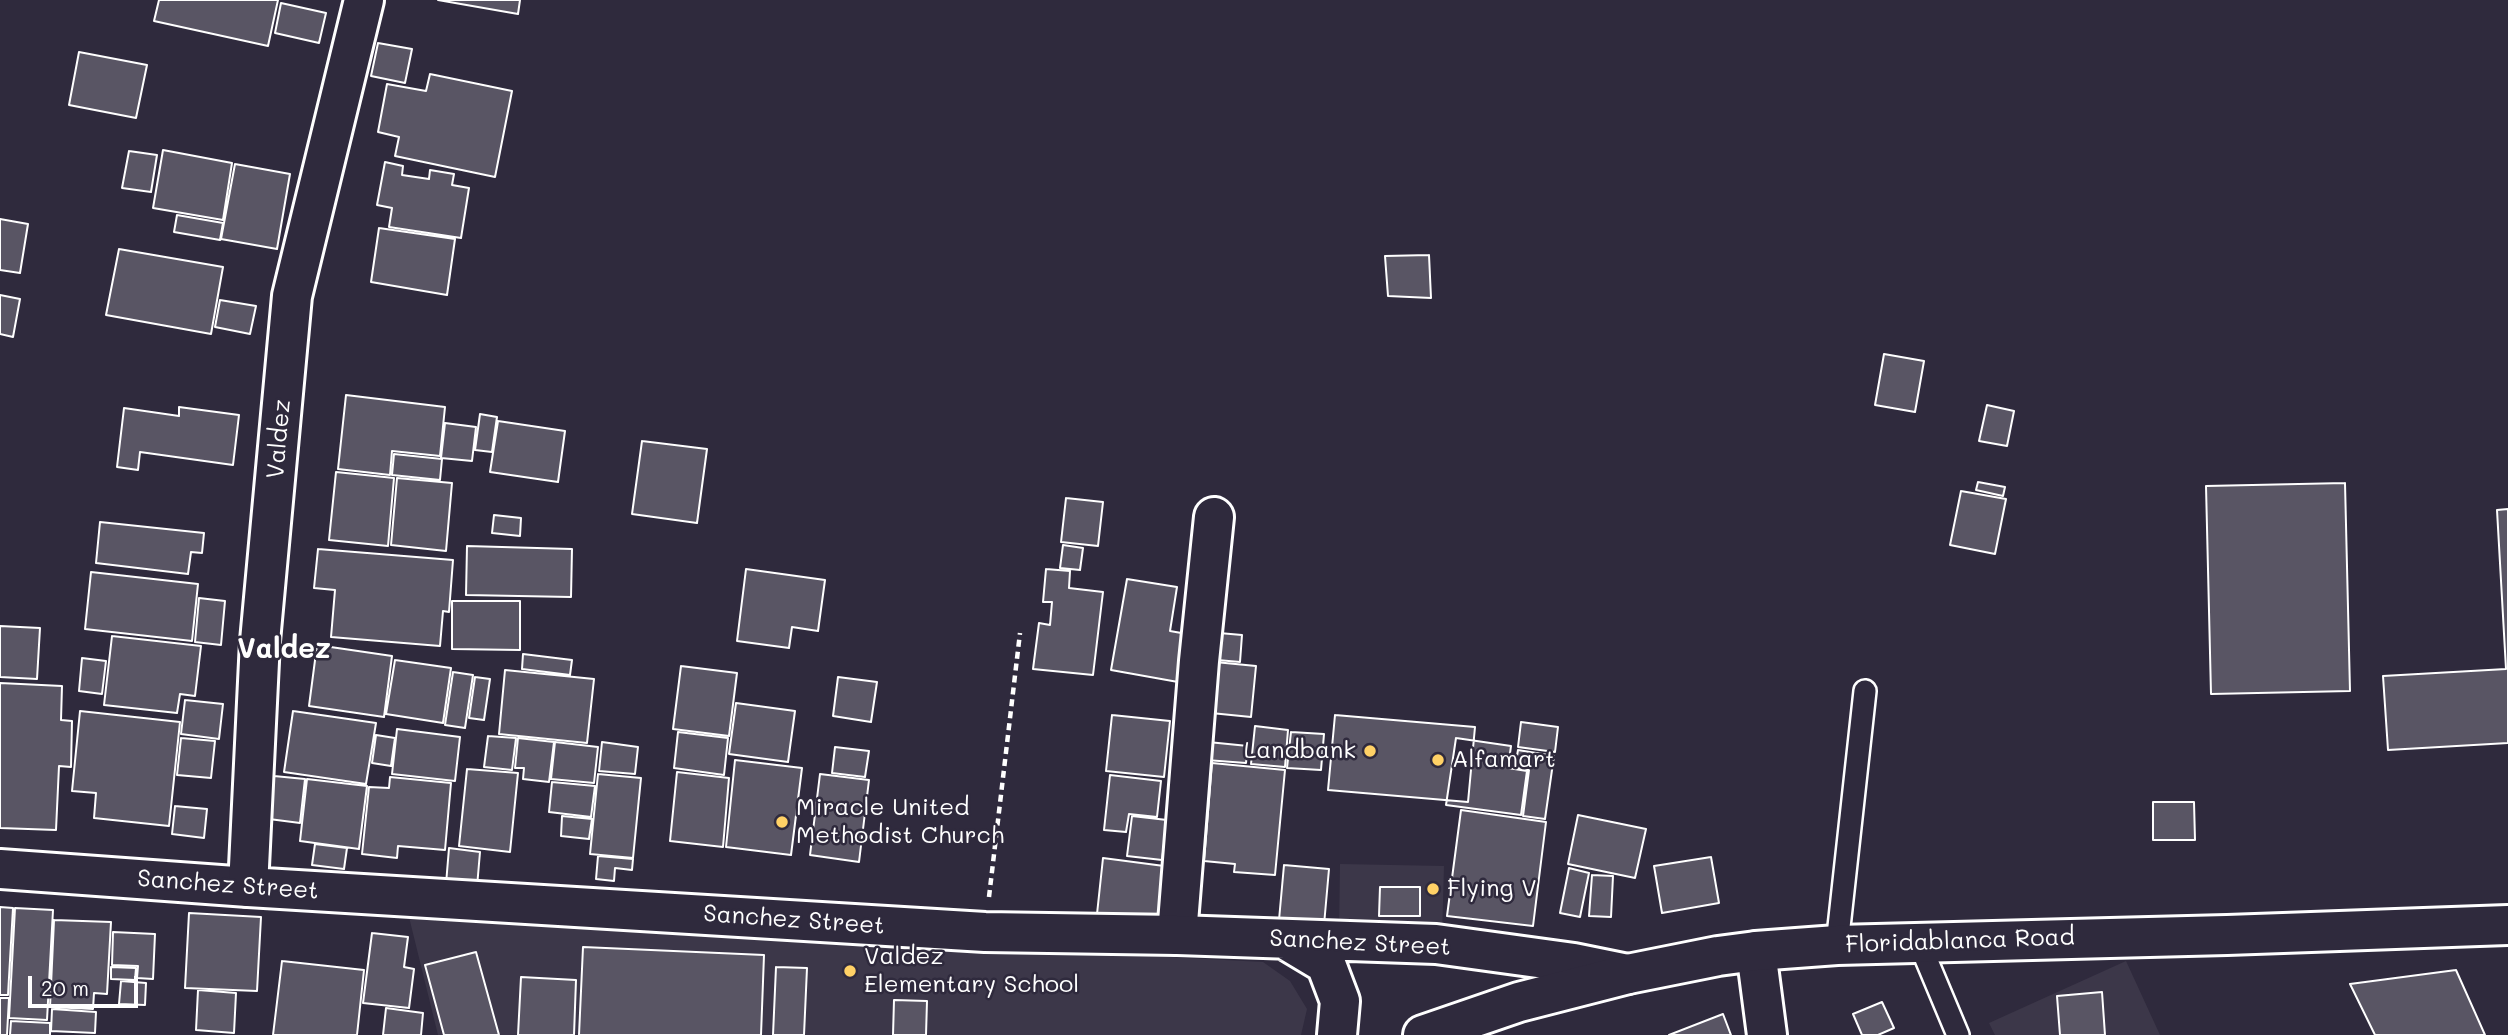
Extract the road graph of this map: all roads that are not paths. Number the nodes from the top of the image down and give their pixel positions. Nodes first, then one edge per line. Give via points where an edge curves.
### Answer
1 (364, 0) edge
2 (1214, 517) dead end
3 (1865, 691) dead end
4 (0, 869) edge
5 (248, 887) junction
6 (2508, 925) edge
7 (1177, 935) junction
8 (1284, 939) junction
9 (1919, 942) junction
10 (1837, 945) junction
11 (1756, 951) junction
12 (1628, 974) junction
13 (1337, 1035) edge
14 (1423, 1035) edge
15 (1766, 1035) edge
16 (1958, 1035) edge

1 - 5 street, Valdez via 292,296 260,641
2 - 7 street
3 - 10 lane
4 - 5 street, Sanchez Street
5 - 7 street, Sanchez Street via 985,932
6 - 9 street, Floridablanca Road
7 - 8 street, Sanchez Street
8 - 12 street, Sanchez Street via 1436,944
8 - 13 street via 1326,964 1340,1001
9 - 10 street, Floridablanca Road
9 - 16 lane
10 - 11 street, Floridablanca Road
11 - 12 street, Floridablanca Road
11 - 15 street
12 - 14 street, Floridablanca Road via 1519,1002

